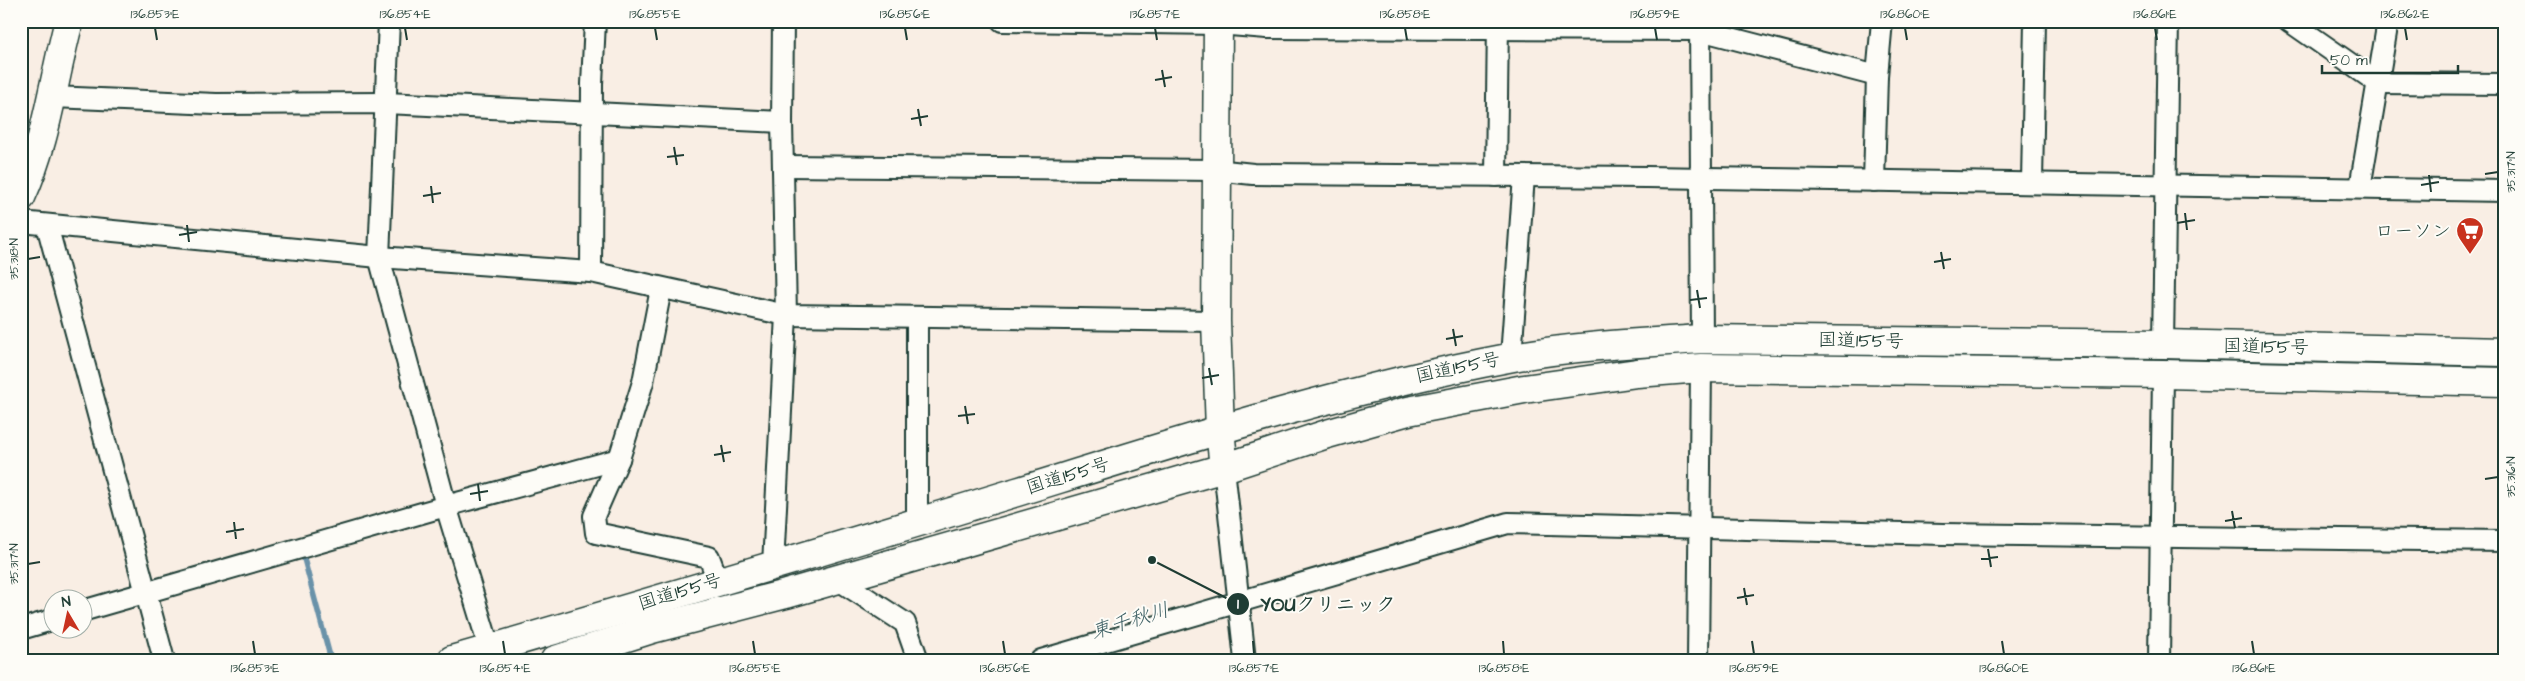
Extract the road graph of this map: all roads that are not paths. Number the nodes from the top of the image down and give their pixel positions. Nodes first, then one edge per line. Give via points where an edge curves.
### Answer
1 (69, 21) edge
2 (389, 21) edge
3 (595, 21) edge
4 (783, 21) edge
5 (1002, 21) edge
6 (1882, 21) edge
7 (2035, 21) edge
8 (2168, 21) edge
9 (2289, 21) edge
10 (2388, 21) edge
11 (1218, 23) edge
12 (1498, 25) edge
13 (1700, 25) edge
14 (1877, 76) junction
15 (2378, 84) junction
16 (2504, 84) edge
17 (54, 97) junction
18 (386, 103) junction
19 (591, 114) junction
20 (782, 122) junction
21 (783, 166) junction
22 (1215, 170) junction
23 (1496, 176) junction
24 (1524, 176) junction
25 (1700, 178) junction
26 (1874, 181) junction
27 (2032, 182) junction
28 (2166, 184) junction
29 (2360, 188) junction
30 (2504, 191) edge
31 (21, 197) edge
32 (21, 222) edge
33 (47, 225) junction
34 (379, 257) junction
35 (591, 272) junction
36 (661, 289) junction
37 (786, 315) junction
38 (917, 318) junction
39 (1216, 321) junction
40 (1702, 339) junction
41 (2163, 344) junction
42 (2504, 352) edge
43 (1511, 357) junction
44 (1701, 368) junction
45 (2163, 374) junction
46 (2504, 382) edge
47 (1220, 430) junction
48 (619, 459) junction
49 (1224, 468) junction
50 (446, 506) junction
51 (917, 523) junction
52 (1700, 528) junction
53 (2162, 536) junction
54 (2504, 541) edge
55 (773, 565) junction
56 (837, 579) junction
57 (718, 581) junction
58 (145, 592) junction
59 (1238, 602) junction
60 (92, 608) edge
61 (42, 623) edge
62 (21, 629) edge
63 (492, 654) edge
64 (164, 660) edge
65 (452, 660) edge
66 (555, 660) edge
67 (918, 660) edge
68 (1041, 660) edge
69 (1245, 660) edge
70 (1698, 660) edge
71 (2159, 660) edge

1 - 17 main road
2 - 18 street
3 - 19 street
4 - 20 street
5 - 11 street
6 - 14 street
7 - 27 street
8 - 28 street
9 - 15 street
10 - 15 street
11 - 12 street via 1268,28
11 - 22 main road
12 - 13 street
12 - 23 street
13 - 14 street
13 - 25 street
14 - 26 street
15 - 16 street
15 - 29 street
17 - 18 street via 216,104
17 - 31 main road via 29,181
18 - 19 street
18 - 34 street
19 - 20 street
19 - 35 street
20 - 21 street
21 - 22 street
21 - 37 street
22 - 23 street via 1253,174
22 - 39 main road
23 - 24 street
24 - 25 street
24 - 43 street
25 - 26 street
25 - 40 street
26 - 27 street
27 - 28 street
28 - 29 street
28 - 41 street
29 - 30 street
32 - 33 street
33 - 34 street
33 - 58 street
34 - 35 street
34 - 50 street
35 - 36 street
36 - 37 street
36 - 48 street via 643,382
37 - 38 street
37 - 55 street
38 - 39 street
38 - 51 street
39 - 47 main road
40 - 41 main road, 国道155号
40 - 43 main road, 国道155号 via 1628,343
41 - 42 main road, 国道155号
43 - 47 main road, 国道155号 via 1401,380
44 - 45 main road, 国道155号
44 - 49 main road, 国道155号 via 1524,388 1408,411
44 - 52 street
45 - 46 main road, 国道155号
45 - 53 street
47 - 49 main road
47 - 51 main road, 国道155号
48 - 50 street
48 - 57 street via 594,516 596,532 709,557
49 - 56 main road, 国道155号
49 - 59 street
50 - 58 street
50 - 63 street
51 - 55 main road, 国道155号
52 - 53 street
52 - 59 street via 1508,523
52 - 70 street
53 - 54 street
53 - 71 street
55 - 57 main road, 国道155号
56 - 66 main road, 国道155号
56 - 67 street via 905,623
57 - 63 main road, 国道155号
58 - 60 street
58 - 64 street
59 - 68 street
59 - 69 street
61 - 62 street
63 - 65 main road, 国道155号

